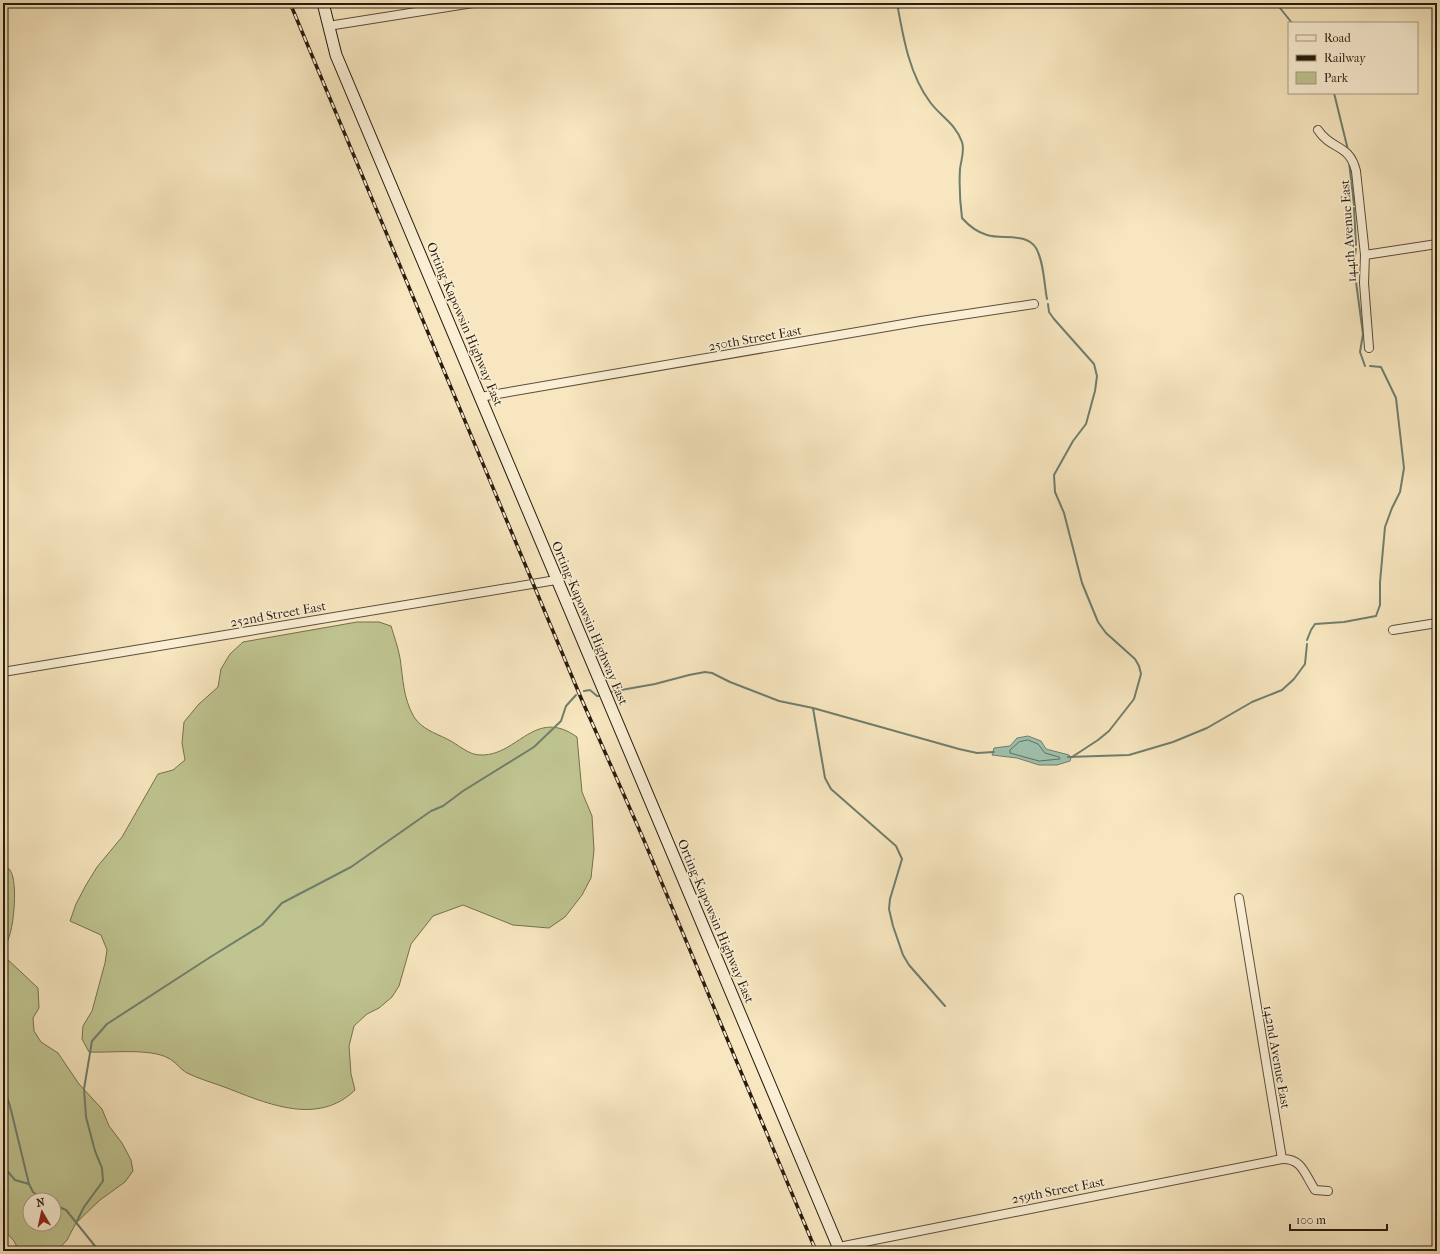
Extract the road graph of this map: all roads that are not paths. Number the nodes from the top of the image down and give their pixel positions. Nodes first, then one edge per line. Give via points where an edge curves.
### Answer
1 (323, 3) edge
2 (473, 3) edge
3 (328, 26) junction
4 (1318, 130) dead end
5 (1437, 244) edge
6 (1365, 255) junction
7 (1034, 304) dead end
8 (1369, 348) dead end
9 (480, 397) junction
10 (556, 580) junction
11 (1437, 623) edge
12 (1393, 630) dead end
13 (3, 672) edge
14 (1239, 898) dead end
15 (1282, 1159) junction
16 (1328, 1191) dead end
17 (839, 1249) edge

1 - 3 main road, Orting-Kapowsin Highway East
2 - 3 street
3 - 9 main road, Orting-Kapowsin Highway East via 336,55
4 - 6 street, 144th Avenue East via 1327,142 1347,152 1354,162
5 - 6 street
6 - 8 street, 144th Avenue East via 1364,283
7 - 9 street, 250th Street East
9 - 10 main road, Orting-Kapowsin Highway East
10 - 13 street, 252nd Street East
10 - 17 main road, Orting-Kapowsin Highway East
11 - 12 street
14 - 15 street, 142nd Avenue East
15 - 16 street via 1291,1158 1296,1161 1315,1190
15 - 17 street, 259th Street East

